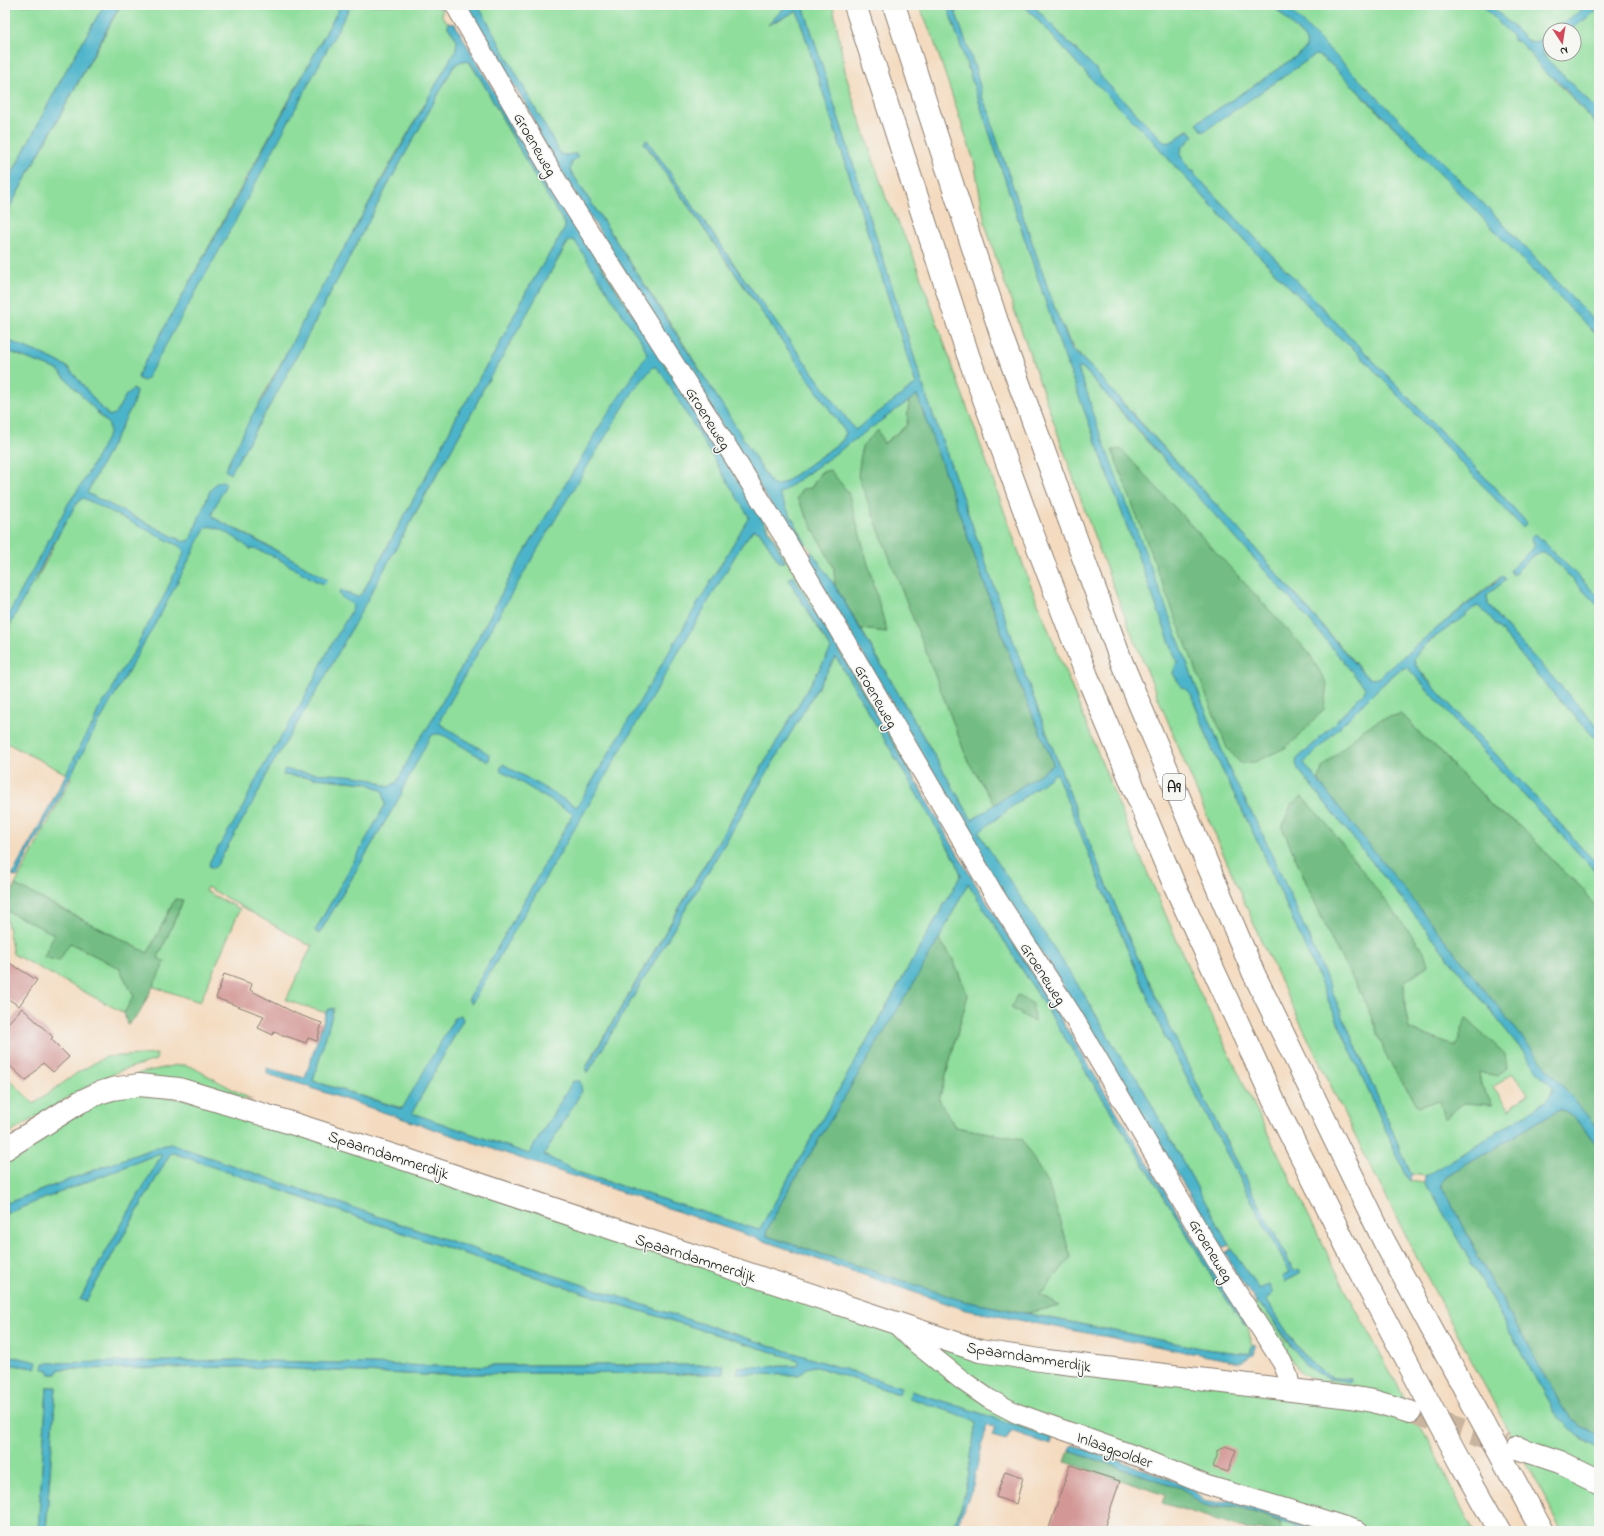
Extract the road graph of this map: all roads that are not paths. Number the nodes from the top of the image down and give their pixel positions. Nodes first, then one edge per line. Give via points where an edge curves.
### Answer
1 (455, 5) edge
2 (855, 5) edge
3 (894, 5) edge
4 (5, 1149) edge
5 (895, 1323) junction
6 (1291, 1390) junction
7 (1410, 1412) tunnel mouth
8 (1518, 1448) tunnel mouth
9 (1599, 1481) edge
10 (1359, 1531) edge
11 (1499, 1531) edge
12 (1542, 1531) edge

1 - 6 street, Groeneweg via 560,186 786,540 995,896 1072,1015 1215,1258 1282,1362
2 - 11 main road, A9 via 968,355 1031,529 1087,676 1174,884 1281,1117 1356,1264
3 - 12 main road, A9 via 1003,340 1125,670 1254,974 1377,1227
4 - 5 main road, Spaarndammerdijk via 99,1093 139,1086 179,1089 404,1159
5 - 6 main road, Spaarndammerdijk via 968,1348 992,1353
5 - 10 street, Inlaagpolder via 927,1353 963,1381 1016,1413 1136,1456 1206,1485
6 - 7 main road, Spaarndammerdijk via 1350,1397
8 - 9 main road via 1560,1462

